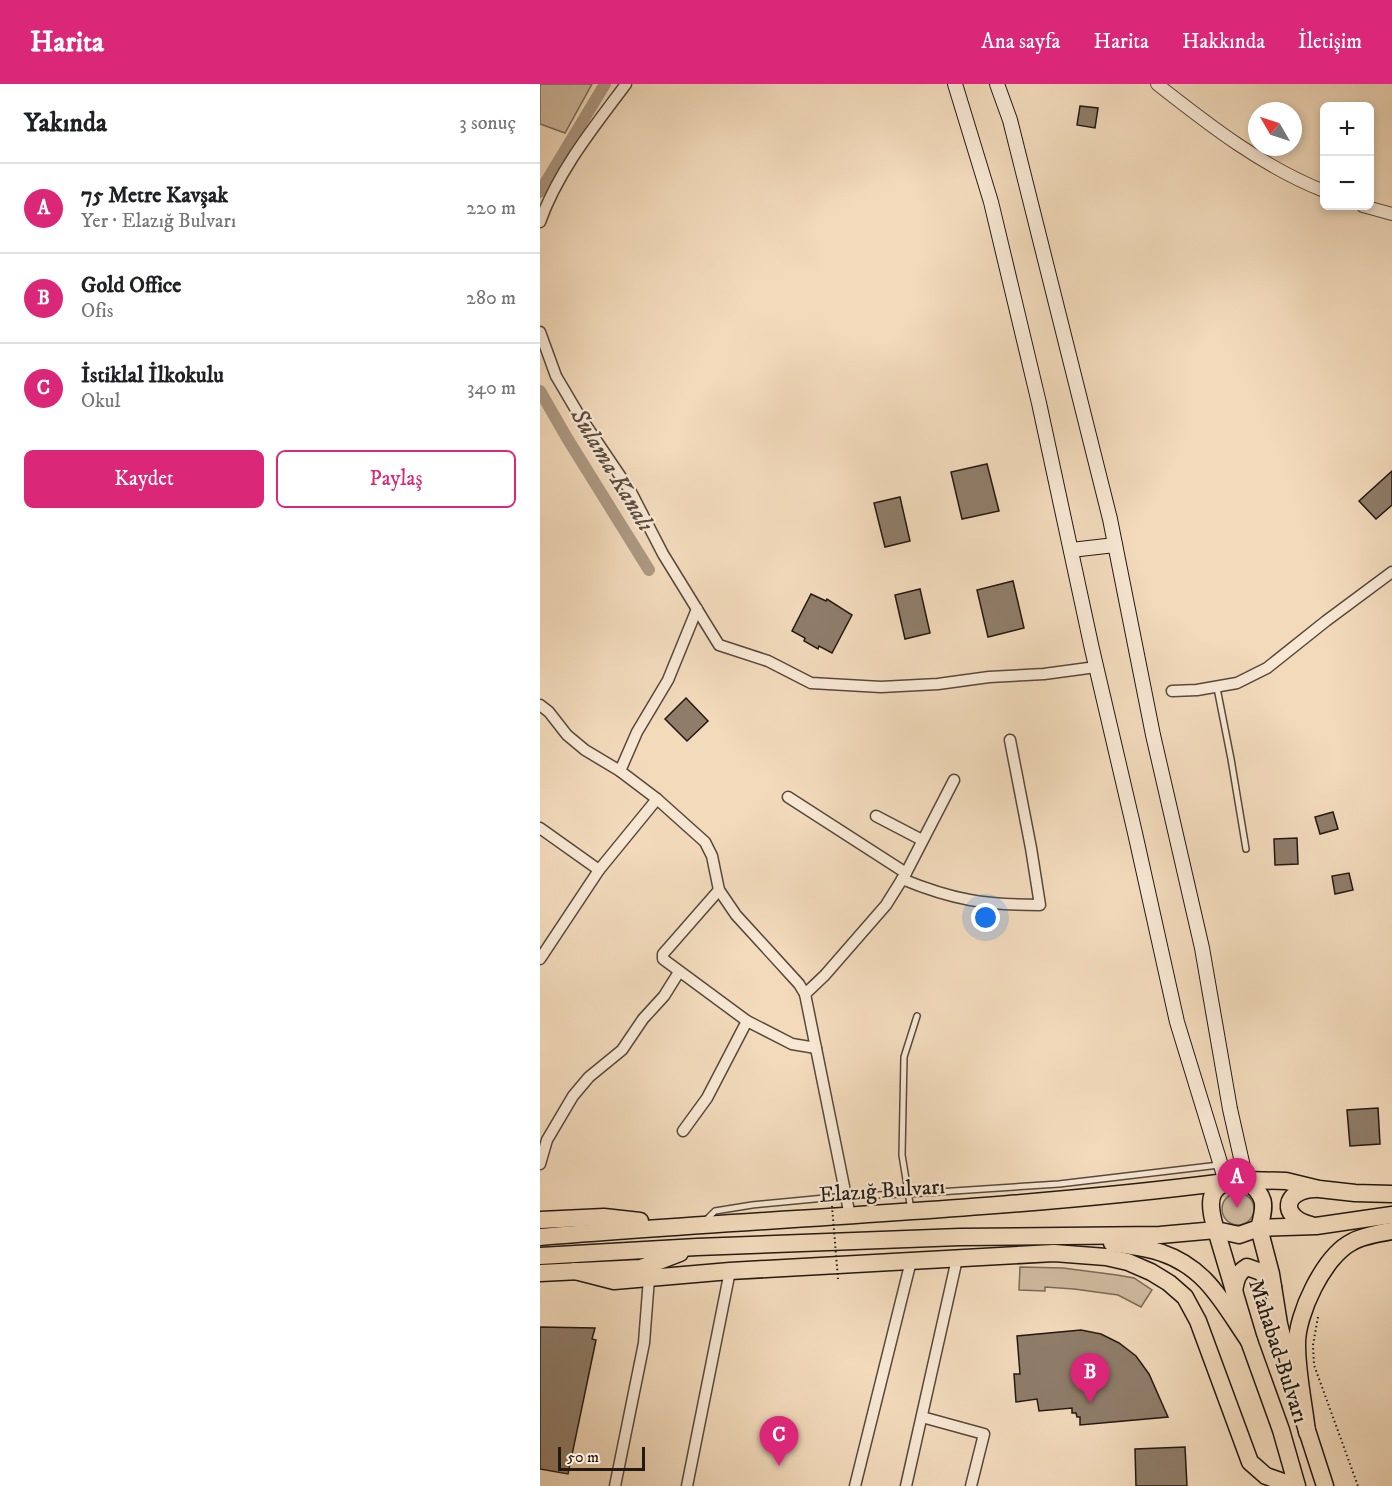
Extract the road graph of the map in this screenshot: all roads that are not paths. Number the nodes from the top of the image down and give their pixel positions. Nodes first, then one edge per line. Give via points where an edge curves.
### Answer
1 (626, 84) edge
2 (955, 84) edge
3 (997, 84) edge
4 (1157, 84) edge
5 (1320, 189) edge
6 (1374, 209) edge
7 (1392, 214) edge
8 (540, 222) edge
9 (540, 332) edge
10 (1115, 545) junction
11 (1071, 550) junction
12 (1392, 572) edge
13 (697, 609) junction
14 (1096, 667) junction
15 (1217, 688) junction
16 (1172, 691) dead end
17 (540, 705) edge
18 (1010, 741) dead end
19 (620, 771) junction
20 (954, 780) dead end
21 (788, 798) dead end
22 (657, 799) junction
23 (876, 816) dead end
24 (540, 828) edge
25 (922, 840) junction
26 (1246, 849) dead end
27 (599, 870) junction
28 (904, 876) junction
29 (719, 890) junction
30 (540, 959) edge
31 (679, 972) junction
32 (805, 994) junction
33 (917, 1016) dead end
34 (747, 1021) junction
35 (816, 1048) junction
36 (683, 1131) dead end
37 (540, 1164) edge
38 (1221, 1165) junction
39 (1246, 1180) junction
40 (1226, 1182) junction
41 (1318, 1189) junction
42 (908, 1194) junction
43 (1392, 1194) edge
44 (846, 1196) junction
45 (911, 1212) junction
46 (1392, 1215) edge
47 (850, 1216) junction
48 (540, 1220) edge
49 (693, 1226) junction
50 (1316, 1226) junction
51 (1259, 1228) junction
52 (1216, 1230) junction
53 (1392, 1232) edge
54 (1070, 1236) junction
55 (540, 1237) edge
56 (697, 1247) junction
57 (540, 1256) edge
58 (957, 1260) junction
59 (911, 1261) junction
60 (575, 1271) junction
61 (730, 1271) junction
62 (540, 1273) edge
63 (649, 1278) junction
64 (1273, 1288) junction
65 (1234, 1292) junction
66 (1249, 1341) junction
67 (922, 1417) junction
68 (1307, 1432) junction
69 (615, 1486) edge
70 (687, 1486) edge
71 (855, 1486) edge
72 (906, 1486) edge
73 (971, 1486) edge
74 (1296, 1486) edge
75 (1325, 1486) edge
76 (1333, 1486) edge

1 - 8 street via 571,161
2 - 11 main road via 992,202
3 - 10 main road via 1010,120
4 - 5 street via 1263,160
6 - 7 street
9 - 13 street via 556,375 631,492
10 - 11 main road
10 - 39 main road via 1202,948
11 - 14 main road
12 - 15 street via 1267,668
13 - 14 street via 718,645 768,661 812,683 881,687
13 - 19 street via 668,680 637,732
14 - 38 main road via 1177,1022
15 - 16 street
15 - 26 lane
17 - 19 street via 585,750
18 - 28 street via 1040,905 967,901 932,891
19 - 22 street
20 - 25 street
21 - 28 street
22 - 27 street
22 - 29 street via 705,842
23 - 25 street
24 - 27 street
25 - 28 street
27 - 30 street
28 - 32 street via 886,905
29 - 31 street via 663,954 663,959
29 - 32 street
31 - 34 street
31 - 37 street via 622,1050 573,1096 547,1140
32 - 35 street
33 - 42 lane via 903,1057 902,1155
34 - 35 street via 792,1044
34 - 36 street via 707,1098
35 - 44 street
38 - 40 main road
38 - 42 lane via 1059,1184
39 - 40 main road
39 - 41 main road via 1286,1181
39 - 51 main road via 1264,1202
40 - 45 main road, Elazığ Bulvarı
40 - 52 main road via 1210,1204
41 - 43 main road
41 - 50 main road via 1296,1193 1290,1202 1294,1219
42 - 44 lane
42 - 45 lane
44 - 47 street
44 - 49 lane via 715,1211
45 - 47 main road, Elazığ Bulvarı
46 - 50 main road
47 - 49 main road, Elazığ Bulvarı
48 - 49 main road via 604,1217
49 - 55 main road, Elazığ Bulvarı
50 - 51 main road
51 - 52 main road via 1239,1235
51 - 64 main road, Mahabad Bulvarı
52 - 54 main road
52 - 65 main road, Mahabad Bulvarı
53 - 68 main road via 1352,1242 1340,1251 1305,1304 1297,1344
54 - 56 main road
54 - 66 main road via 1161,1252 1180,1260 1207,1280
56 - 57 main road
56 - 60 main road via 641,1268
58 - 59 main road
58 - 67 street
58 - 74 main road via 1054,1253 1106,1257 1128,1262 1169,1283 1185,1297 1198,1321 1250,1462 1266,1476
59 - 61 main road
59 - 71 street
60 - 62 main road
60 - 63 main road via 614,1281
61 - 63 main road
61 - 70 street
63 - 69 street via 644,1343
64 - 65 main road via 1261,1272 1247,1267 1236,1278
64 - 68 main road, Mahabad Bulvarı via 1278,1324
65 - 66 main road, Mahabad Bulvarı
66 - 74 main road, Mahabad Bulvarı
67 - 72 street
67 - 73 street via 984,1434
68 - 75 main road, Mahabad Bulvarı
68 - 76 main road

